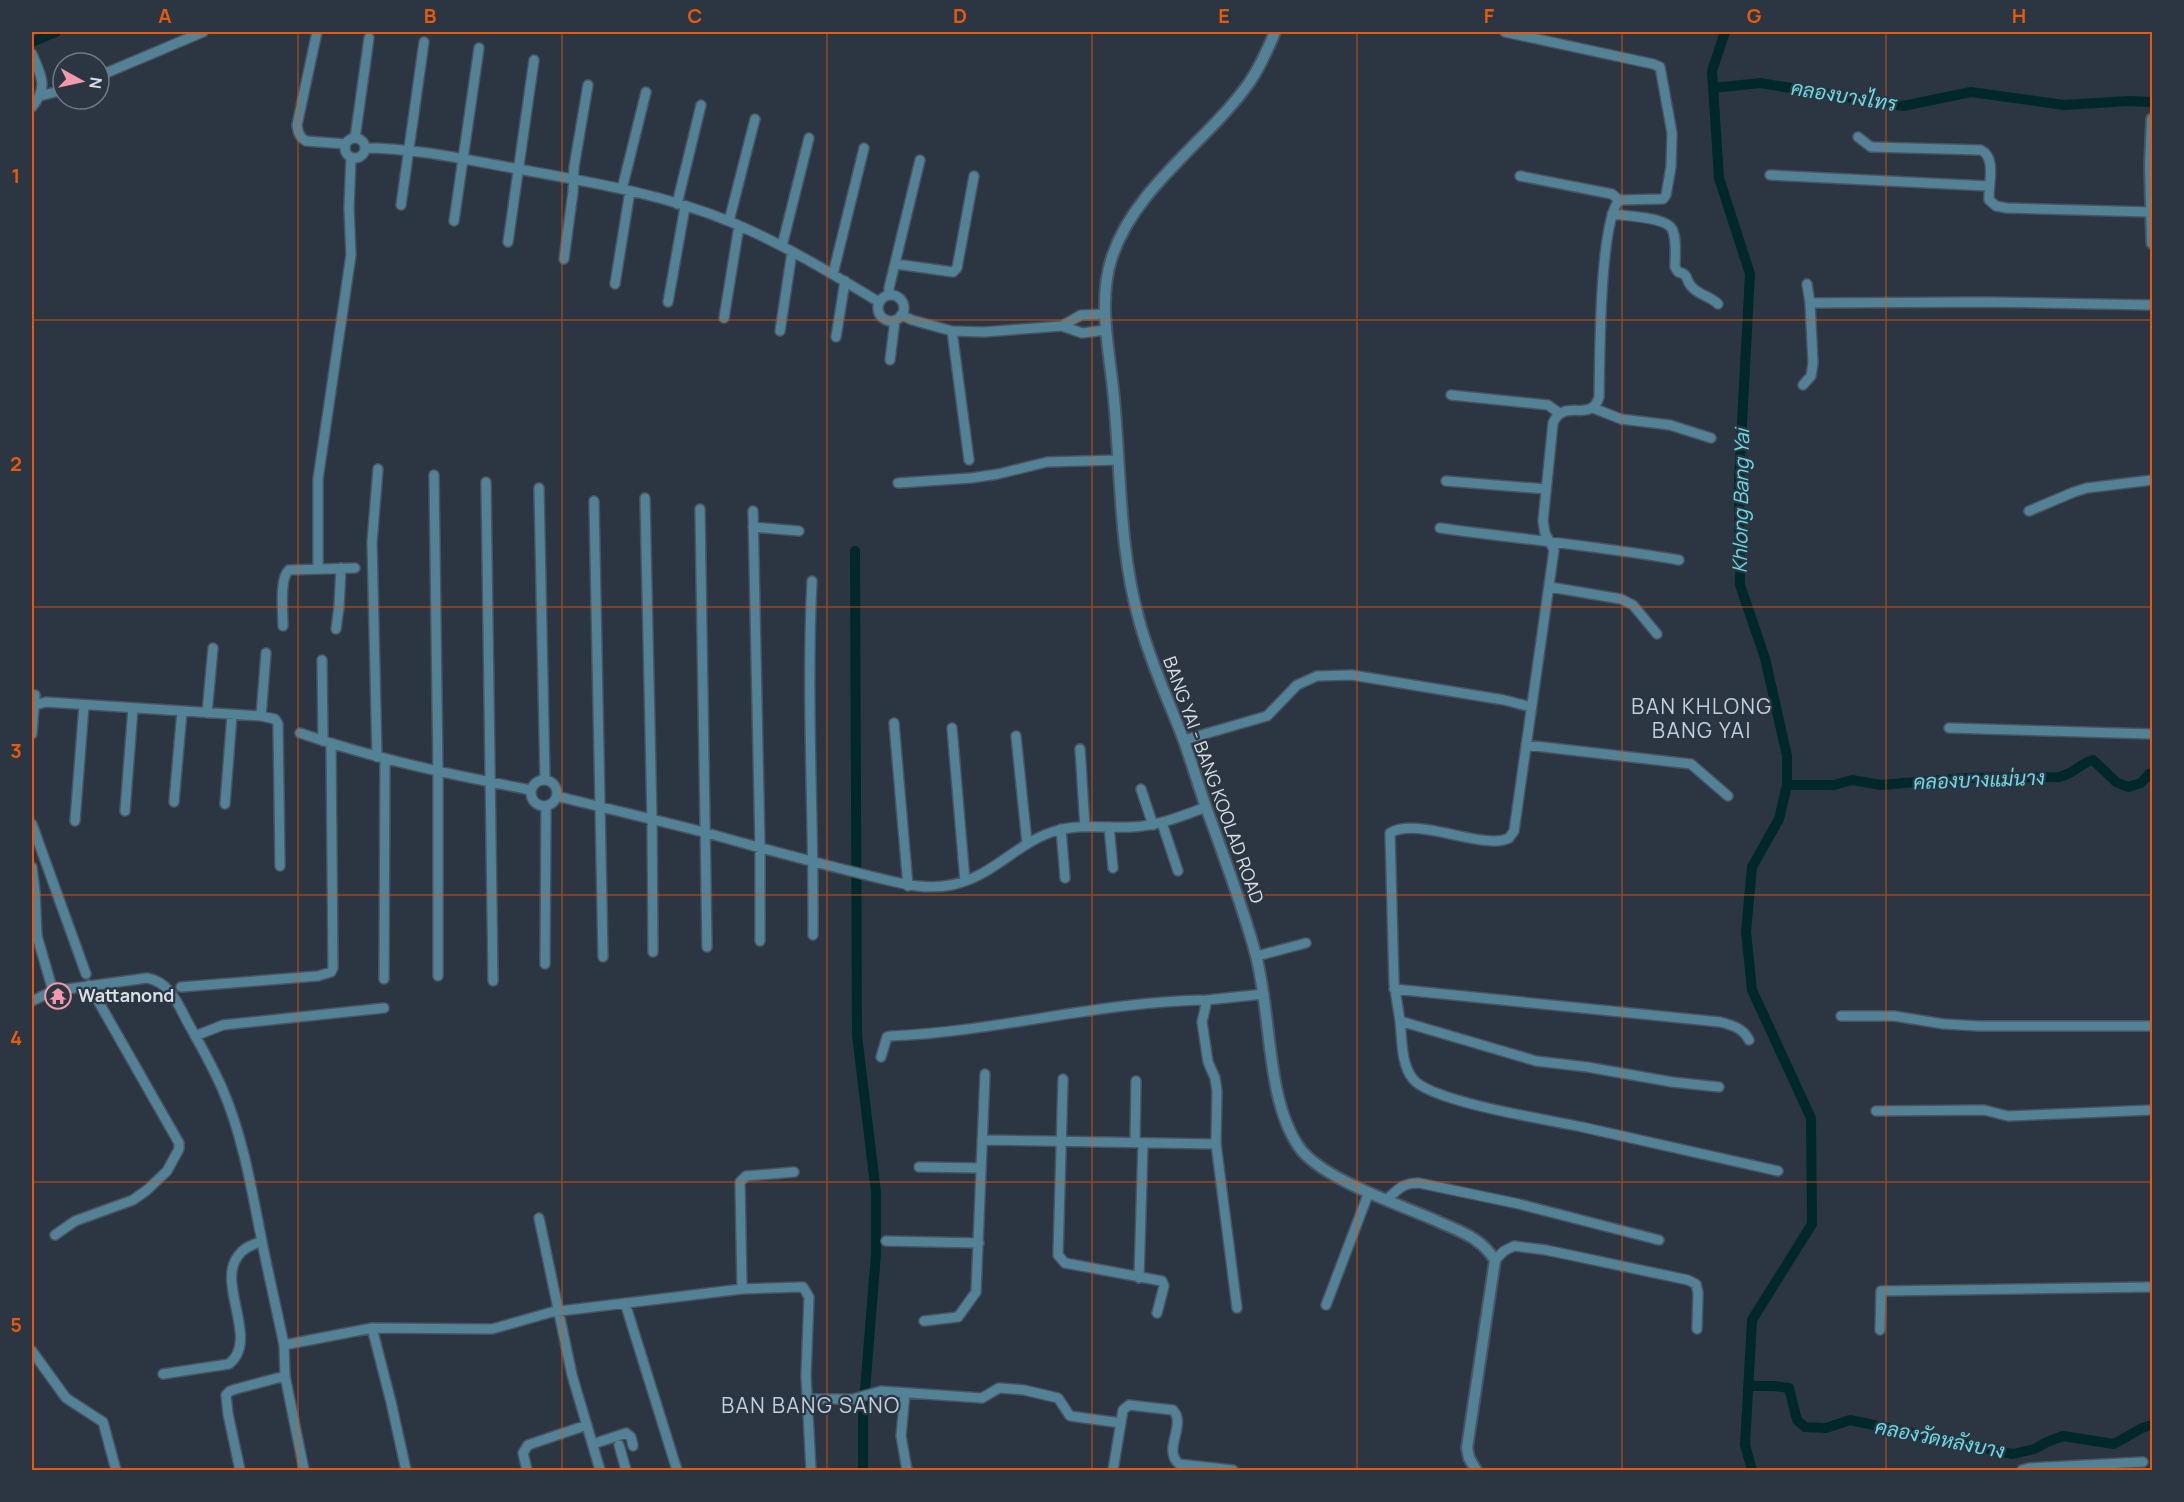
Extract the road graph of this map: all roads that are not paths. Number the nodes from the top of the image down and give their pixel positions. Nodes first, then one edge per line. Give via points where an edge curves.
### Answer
1 (203, 32) edge
2 (317, 32) edge
3 (1275, 32) edge
4 (1504, 32) edge
5 (369, 38) dead end
6 (424, 42) dead end
7 (479, 48) dead end
8 (32, 54) edge
9 (534, 60) dead end
10 (111, 71) edge
11 (588, 85) dead end
12 (646, 92) dead end
13 (51, 93) edge
14 (40, 96) junction
15 (701, 105) dead end
16 (32, 106) edge
17 (755, 119) dead end
18 (2152, 119) edge
19 (1858, 137) dead end
20 (355, 138) junction
21 (809, 138) dead end
22 (346, 144) junction
23 (365, 148) junction
24 (864, 148) dead end
25 (408, 150) junction
26 (351, 157) junction
27 (464, 159) junction
28 (920, 160) dead end
29 (518, 169) junction
30 (1770, 175) dead end
31 (974, 176) dead end
32 (1520, 176) dead end
33 (574, 179) junction
34 (1988, 186) junction
35 (626, 190) junction
36 (1619, 200) junction
37 (401, 205) dead end
38 (681, 205) junction
39 (2150, 212) junction
40 (1612, 214) junction
41 (454, 221) dead end
42 (729, 221) junction
43 (739, 226) junction
44 (508, 242) dead end
45 (2152, 243) edge
46 (782, 246) junction
47 (792, 252) junction
48 (564, 259) dead end
49 (896, 264) junction
50 (833, 274) junction
51 (845, 281) junction
52 (615, 284) dead end
53 (1808, 284) dead end
54 (889, 295) junction
55 (668, 302) dead end
56 (879, 302) junction
57 (1810, 303) junction
58 (1718, 304) dead end
59 (2152, 305) edge
60 (1105, 314) junction
61 (898, 317) junction
62 (724, 318) dead end
63 (1062, 326) junction
64 (1106, 330) junction
65 (780, 331) dead end
66 (952, 331) junction
67 (836, 337) dead end
68 (890, 360) dead end
69 (1803, 385) dead end
70 (1451, 395) dead end
71 (1593, 408) junction
72 (1559, 413) junction
73 (1712, 438) dead end
74 (969, 460) dead end
75 (1118, 460) junction
76 (378, 469) dead end
77 (434, 475) dead end
78 (2152, 480) edge
79 (1446, 481) dead end
80 (486, 482) dead end
81 (898, 483) dead end
82 (539, 488) dead end
83 (1546, 489) junction
84 (645, 498) dead end
85 (594, 501) dead end
86 (700, 509) dead end
87 (753, 511) dead end
88 (2029, 511) dead end
89 (753, 527) junction
90 (1440, 528) dead end
91 (799, 531) dead end
92 (1552, 544) junction
93 (1679, 560) dead end
94 (318, 568) junction
95 (341, 568) junction
96 (355, 568) dead end
97 (812, 581) dead end
98 (1550, 587) junction
99 (283, 626) dead end
100 (336, 629) dead end
101 (1657, 634) dead end
102 (213, 648) dead end
103 (266, 653) dead end
104 (322, 660) dead end
105 (33, 695) edge
106 (46, 702) junction
107 (84, 705) junction
108 (33, 707) edge
109 (1531, 707) junction
110 (133, 708) junction
111 (182, 711) junction
112 (207, 713) junction
113 (232, 715) junction
114 (261, 716) junction
115 (894, 723) dead end
116 (952, 728) dead end
117 (1949, 728) dead end
118 (300, 733) dead end
119 (32, 734) edge
120 (2152, 734) edge
121 (1016, 736) dead end
122 (1184, 740) junction
123 (327, 743) junction
124 (1526, 745) junction
125 (1080, 748) dead end
126 (381, 758) junction
127 (438, 772) junction
128 (545, 780) junction
129 (490, 782) junction
130 (1141, 789) dead end
131 (531, 790) junction
132 (557, 796) junction
133 (1728, 796) dead end
134 (174, 802) dead end
135 (225, 804) dead end
136 (546, 806) junction
137 (599, 807) junction
138 (1206, 807) junction
139 (125, 811) dead end
140 (652, 820) junction
141 (75, 821) dead end
142 (32, 824) edge
143 (1157, 824) junction
144 (1085, 827) junction
145 (1109, 827) junction
146 (1061, 829) junction
147 (705, 833) junction
148 (1027, 843) junction
149 (760, 848) junction
150 (814, 864) junction
151 (280, 866) dead end
152 (32, 867) edge
153 (1113, 868) dead end
154 (1179, 871) dead end
155 (1065, 878) dead end
156 (965, 881) junction
157 (909, 886) junction
158 (33, 922) edge
159 (813, 935) dead end
160 (760, 941) dead end
161 (1306, 943) dead end
162 (707, 947) dead end
163 (653, 952) dead end
164 (1257, 956) junction
165 (603, 957) dead end
166 (545, 964) dead end
167 (86, 974) dead end
168 (438, 975) dead end
169 (384, 979) dead end
170 (493, 981) dead end
171 (89, 985) junction
172 (181, 987) dead end
173 (1394, 989) junction
174 (53, 991) junction
175 (1264, 994) junction
176 (1207, 1000) junction
177 (32, 1001) edge
178 (384, 1008) dead end
179 (1841, 1016) dead end
180 (1400, 1021) junction
181 (2152, 1026) edge
182 (195, 1036) junction
183 (1749, 1040) dead end
184 (881, 1057) dead end
185 (985, 1074) dead end
186 (1063, 1079) dead end
187 (1136, 1081) dead end
188 (1719, 1087) dead end
189 (2152, 1110) edge
190 (1876, 1111) dead end
191 (982, 1140) junction
192 (1060, 1141) junction
193 (1139, 1143) junction
194 (1216, 1144) junction
195 (919, 1167) dead end
196 (981, 1168) junction
197 (1778, 1171) dead end
198 (794, 1172) dead end
199 (1369, 1192) junction
200 (1387, 1199) junction
201 (539, 1218) dead end
202 (55, 1235) dead end
203 (1659, 1240) dead end
204 (262, 1241) junction
205 (886, 1241) dead end
206 (979, 1243) junction
207 (1495, 1260) junction
208 (1139, 1278) junction
209 (2152, 1287) edge
210 (742, 1289) junction
211 (625, 1303) junction
212 (1326, 1305) dead end
213 (1237, 1308) dead end
214 (558, 1312) junction
215 (1156, 1313) dead end
216 (924, 1321) dead end
217 (372, 1328) junction
218 (1697, 1329) dead end
219 (1880, 1330) dead end
220 (284, 1345) junction
221 (32, 1354) edge
222 (163, 1374) dead end
223 (285, 1376) junction
224 (905, 1393) junction
225 (807, 1399) junction
226 (1120, 1423) junction
227 (587, 1425) junction
228 (593, 1444) junction
229 (619, 1444) dead end
230 (633, 1446) dead end
231 (2144, 1462) dead end
232 (2113, 1467) edge
233 (116, 1470) edge
234 (240, 1470) edge
235 (304, 1470) edge
236 (406, 1470) edge
237 (527, 1470) edge
238 (600, 1470) edge
239 (626, 1470) edge
240 (676, 1470) edge
241 (811, 1470) edge
242 (907, 1470) edge
243 (1113, 1470) edge
244 (1233, 1470) edge
245 (1476, 1470) edge
246 (2022, 1470) edge

1 - 10 street
2 - 22 street via 298,133 306,141
3 - 60 street, BANG YAI - BANG KOOLAD ROAD via 1251,82 1130,220 1111,259
4 - 36 street via 1660,67 1672,133 1666,195 1658,200
5 - 20 street
6 - 25 street
7 - 27 street
8 - 14 street via 42,77
9 - 29 street
11 - 33 street
12 - 35 street
13 - 14 street
14 - 16 street
15 - 38 street
17 - 42 street
18 - 39 street
19 - 34 street via 1871,147 1981,150 1989,157
20 - 22 street
20 - 23 street via 362,140
21 - 46 street
22 - 26 street
23 - 25 street
23 - 26 street via 362,155
24 - 50 street
25 - 27 street
25 - 37 street
26 - 94 street via 351,255 318,479
27 - 29 street
27 - 41 street
28 - 49 street
29 - 33 street
29 - 44 street
30 - 34 street
31 - 49 street via 957,268 945,273
32 - 36 street via 1612,194
33 - 35 street
33 - 48 street
34 - 39 street via 1991,204 2007,208
35 - 38 street
35 - 52 street
36 - 40 street
38 - 42 street
38 - 55 street
39 - 45 street
40 - 58 street via 1654,220 1671,227 1678,272 1685,273 1692,288
40 - 71 street via 1604,274 1599,397
42 - 43 street
43 - 46 street
43 - 62 street
46 - 47 street
47 - 50 street
47 - 65 street
49 - 54 street
50 - 51 street
51 - 56 street
51 - 67 street
53 - 57 street
54 - 56 street
54 - 61 street via 903,303
56 - 61 street via 882,316
57 - 59 street
57 - 69 street via 1812,370
60 - 63 street via 1081,315
60 - 64 street, BANG YAI - BANG KOOLAD ROAD
61 - 66 street
61 - 68 street
63 - 64 street via 1082,333
63 - 66 street
64 - 75 street, BANG YAI - BANG KOOLAD ROAD
66 - 74 street
70 - 72 street via 1548,405
71 - 72 street
71 - 73 street via 1621,419 1670,425
72 - 83 street via 1553,423
75 - 81 street via 1047,462 989,476
75 - 122 street, BANG YAI - BANG KOOLAD ROAD via 1127,561 1138,617
76 - 126 street via 372,542
77 - 127 street
78 - 88 street via 2087,488
79 - 83 street
80 - 129 street
82 - 128 street
83 - 92 street via 1543,521
84 - 140 street
85 - 137 street
86 - 147 street
87 - 89 street
89 - 91 street
89 - 149 street
90 - 92 street
92 - 93 street
92 - 98 street
94 - 95 street
94 - 99 street via 285,573
95 - 96 street
95 - 100 street
97 - 150 street via 809,651
98 - 101 street via 1621,599 1633,605
98 - 109 street
102 - 112 street
103 - 114 street
104 - 123 street
105 - 106 street
105 - 108 street
106 - 107 street
106 - 108 street
107 - 110 street
107 - 141 street
108 - 119 street
109 - 122 street via 1352,675 1317,676 1297,685 1267,716
109 - 124 street
110 - 111 street
110 - 139 street
111 - 112 street
111 - 134 street
112 - 113 street
113 - 114 street
113 - 135 street
114 - 151 street via 275,718 278,724
115 - 157 street
116 - 156 street
117 - 120 street
118 - 123 street
121 - 148 street
122 - 138 street, BANG YAI - BANG KOOLAD ROAD
123 - 126 street
123 - 172 street via 331,972
124 - 133 street via 1691,764
124 - 173 street via 1514,831 1509,838 1498,842 1438,831 1400,829 1390,833
125 - 144 street
126 - 127 street
126 - 169 street
127 - 129 street
127 - 168 street
128 - 131 street via 537,782
128 - 132 street via 555,786
129 - 131 street
129 - 170 street
130 - 143 street
131 - 136 street via 536,804
132 - 136 street
132 - 137 street
136 - 166 street
137 - 140 street
137 - 165 street
138 - 143 street
138 - 164 street, BANG YAI - BANG KOOLAD ROAD
140 - 147 street
140 - 163 street
142 - 167 street
143 - 145 street
143 - 154 street
144 - 145 street
144 - 146 street
145 - 153 street
146 - 148 street
146 - 155 street
147 - 149 street
147 - 162 street
148 - 156 street via 1002,863
149 - 150 street
149 - 160 street
150 - 157 street
150 - 159 street
152 - 158 street
156 - 157 street
158 - 174 street
161 - 164 street
164 - 175 street, BANG YAI - BANG KOOLAD ROAD
171 - 174 street
171 - 182 street via 147,978 159,981 171,992
171 - 202 street via 179,1149 167,1171 133,1200 75,1221
173 - 180 street
173 - 183 street via 1720,1022 1735,1026
174 - 177 street
175 - 176 street
175 - 199 street, BANG YAI - BANG KOOLAD ROAD via 1276,1087 1289,1131 1310,1159 1330,1174
176 - 184 street via 1164,1001 890,1036
176 - 194 street via 1203,1022 1208,1062 1217,1091
178 - 182 street via 223,1025
179 - 181 street via 1894,1016 1979,1026
180 - 188 street via 1536,1060
180 - 197 street via 1406,1065 1413,1079 1440,1094
182 - 204 street via 235,1125
185 - 191 street
186 - 192 street
187 - 193 street
189 - 190 street via 2008,1116 1984,1110
191 - 192 street
191 - 196 street
192 - 193 street
192 - 208 street via 1060,1259
193 - 194 street
193 - 208 street
194 - 213 street
195 - 196 street
196 - 206 street
198 - 210 street via 746,1176 740,1182
199 - 200 street, BANG YAI - BANG KOOLAD ROAD
199 - 212 street
200 - 203 street via 1408,1183 1419,1183
200 - 207 street, BANG YAI - BANG KOOLAD ROAD via 1476,1238
201 - 214 street
204 - 220 street
204 - 222 street via 243,1251 233,1269 238,1354 229,1364
205 - 206 street
206 - 216 street via 974,1296 958,1317
207 - 218 street via 1514,1246 1688,1280 1696,1284 1698,1293
207 - 245 street via 1467,1448
208 - 215 street via 1164,1284
209 - 219 street via 1881,1291
210 - 211 street
210 - 225 street via 803,1287 808,1293
211 - 214 street
211 - 240 street
214 - 217 street via 492,1329
214 - 227 street
217 - 220 street
217 - 236 street
220 - 223 street
221 - 233 street via 66,1398 103,1422
223 - 234 street via 226,1395
223 - 235 street
224 - 225 street via 872,1392 853,1399
224 - 226 street via 982,1398 999,1388 1024,1390 1058,1398 1070,1416
224 - 242 street via 901,1436
225 - 241 street
226 - 243 street
226 - 244 street via 1125,1407 1130,1405 1173,1410 1177,1413 1174,1459 1179,1464
227 - 228 street
227 - 237 street via 528,1444 523,1453
228 - 230 street via 626,1433
228 - 238 street
229 - 239 street
231 - 232 street
232 - 246 street

